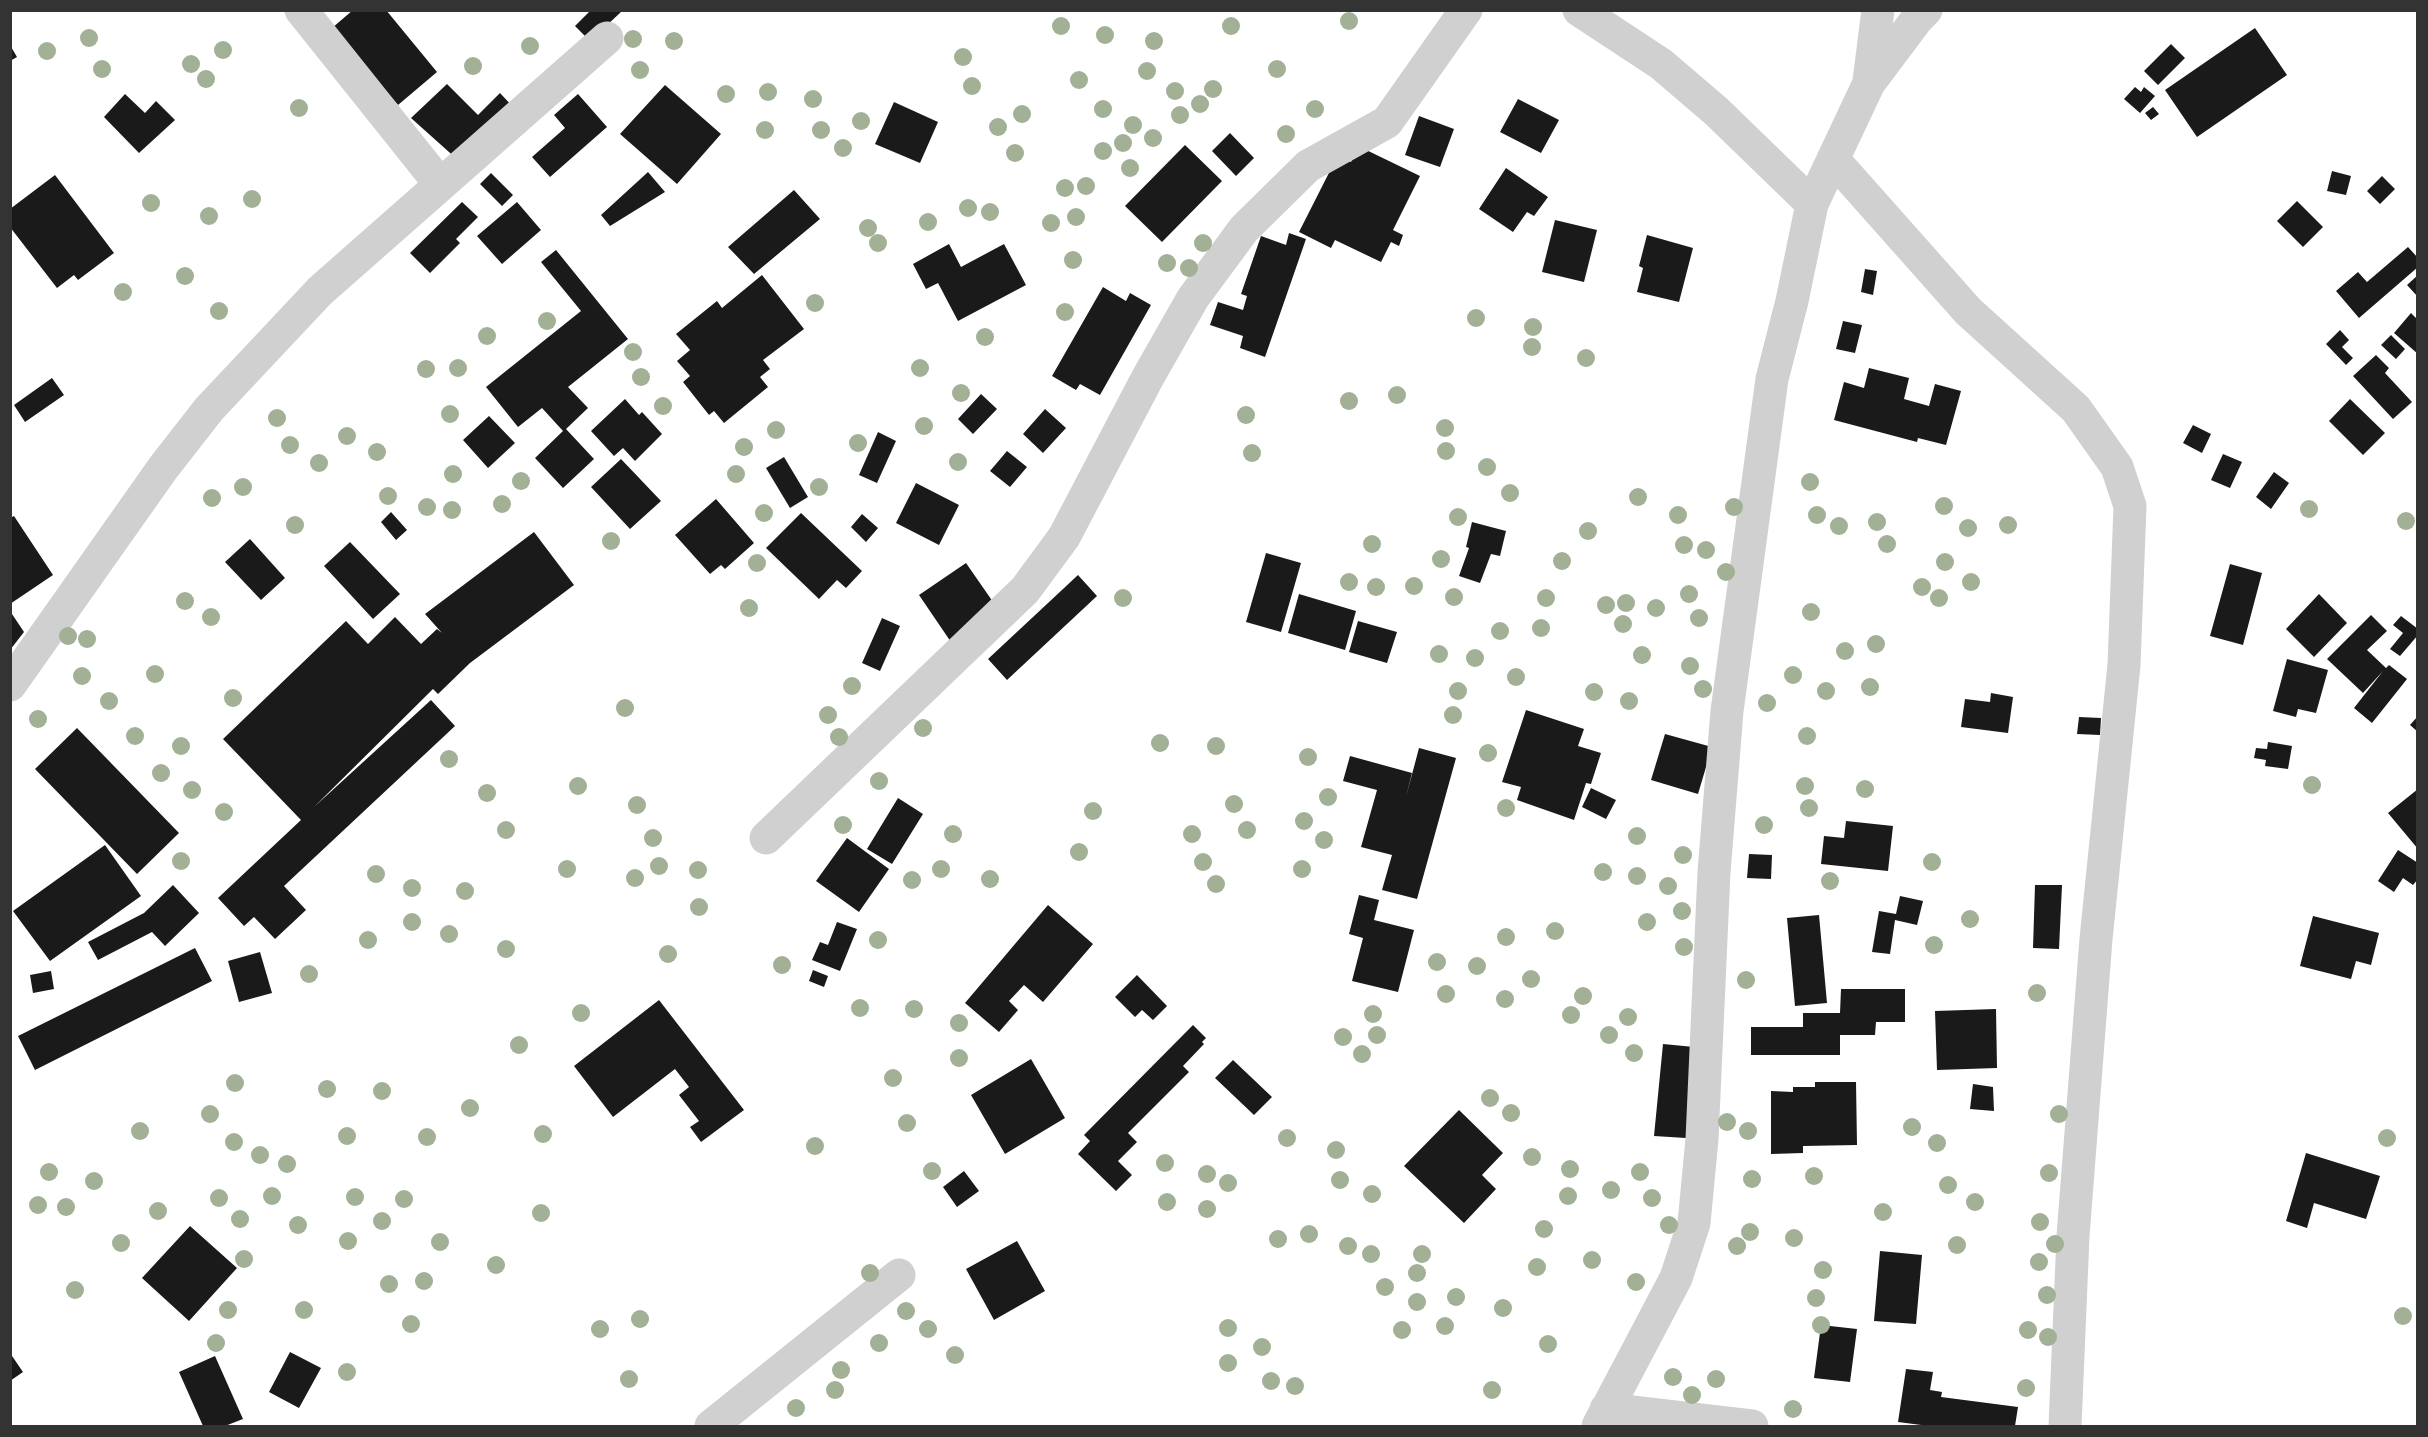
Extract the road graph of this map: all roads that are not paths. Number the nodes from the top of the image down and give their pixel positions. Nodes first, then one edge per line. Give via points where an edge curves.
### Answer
1 (301, 10) edge
2 (1466, 10) edge
3 (1579, 10) edge
4 (1878, 10) edge
5 (1926, 10) edge
6 (607, 38) dead end
7 (1869, 83) junction
8 (1833, 159) junction
9 (440, 184) junction
10 (1812, 204) junction
11 (10, 686) edge
12 (766, 837) dead end
13 (899, 1275) dead end
14 (1602, 1418) edge
15 (711, 1426) edge
16 (1752, 1426) edge
17 (2065, 1426) edge

1 - 9 street
2 - 12 street via 1387,123 1308,166 1244,229 1193,298 1064,537 1025,590
3 - 10 street via 1661,64
4 - 7 street
5 - 7 street
6 - 9 street
7 - 8 street
8 - 10 street
8 - 17 street via 1968,311 2076,409 2117,467 2130,506 2124,665 2096,939 2073,1236
9 - 11 street via 320,291 209,409
10 - 14 street via 1772,379 1728,711 1714,872 1702,1139 1694,1223 1676,1278
13 - 15 street
14 - 16 street

